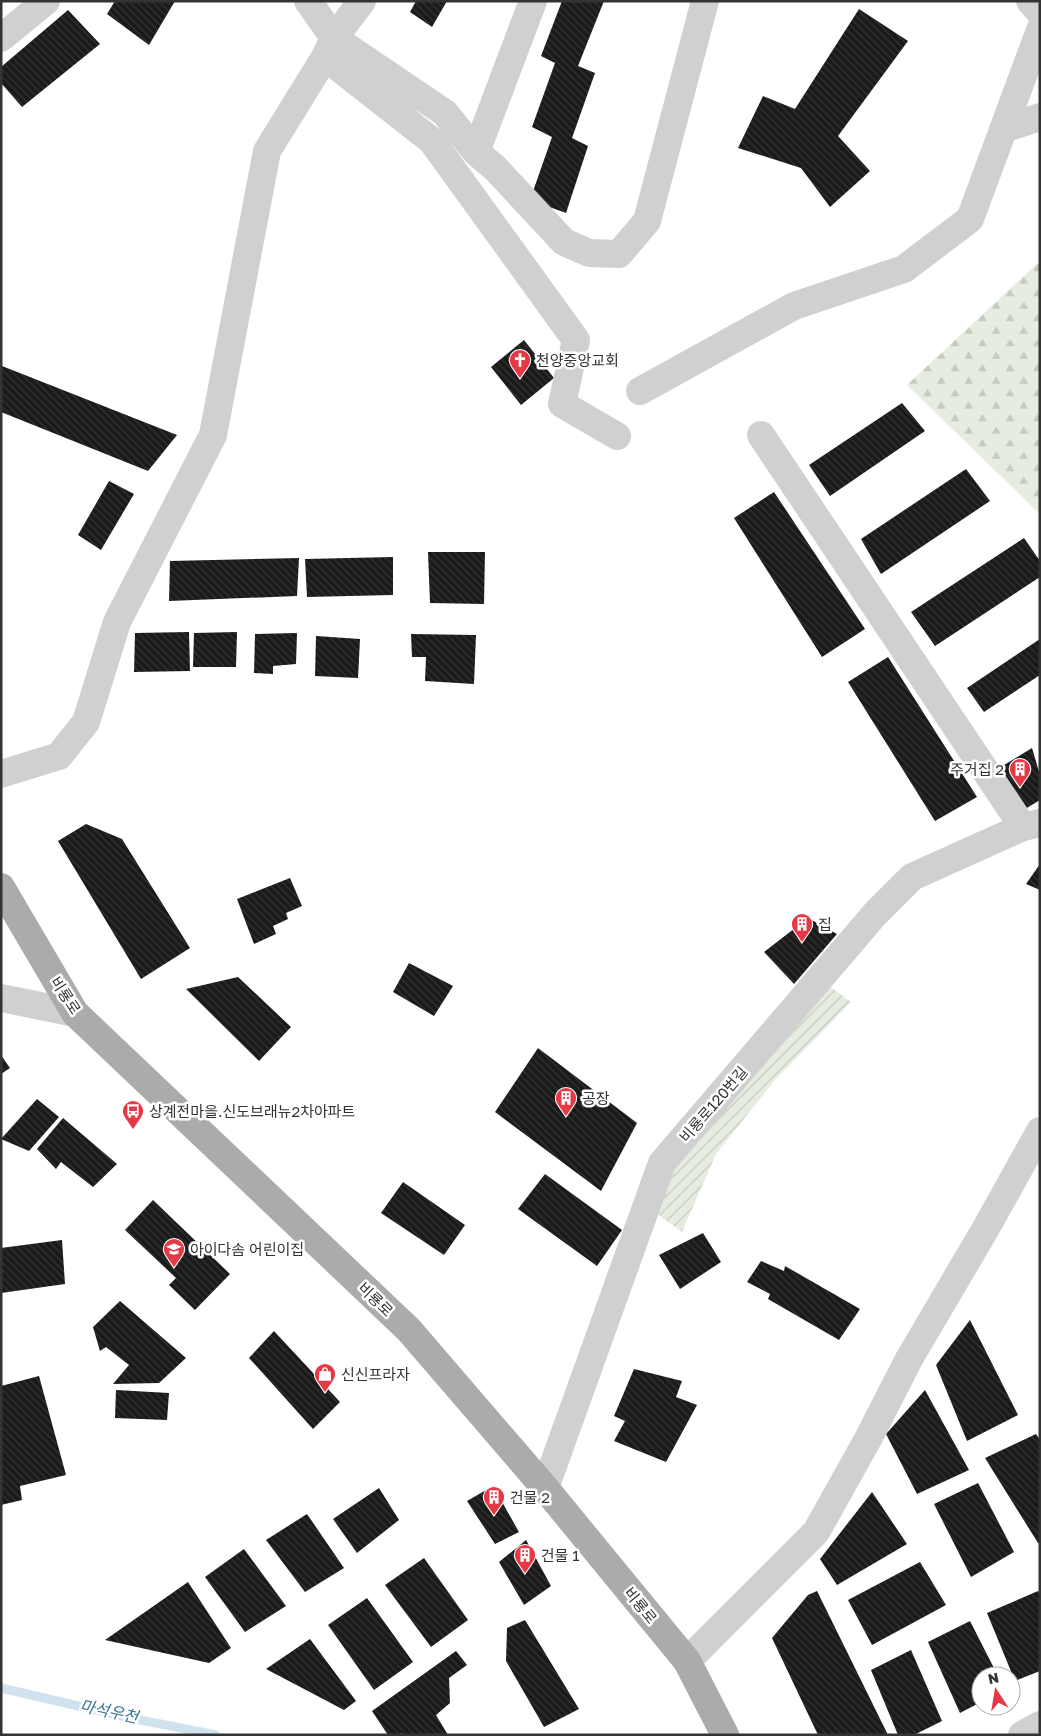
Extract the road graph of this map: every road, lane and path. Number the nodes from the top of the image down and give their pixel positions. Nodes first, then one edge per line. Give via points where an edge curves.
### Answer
1 (46, 1) edge
2 (308, 1) edge
3 (362, 1) edge
4 (533, 1) edge
5 (705, 1) edge
6 (1030, 1) edge
7 (1040, 12) edge
8 (1040, 30) edge
9 (1, 38) edge
10 (330, 48) junction
11 (1040, 118) edge
12 (1003, 129) junction
13 (476, 152) junction
14 (640, 391) dead end
15 (761, 435) dead end
16 (617, 436) dead end
17 (1, 774) edge
18 (1031, 825) edge
19 (1, 887) edge
20 (1, 998) edge
21 (76, 1013) junction
22 (1040, 1132) edge
23 (545, 1488) junction
24 (687, 1661) junction
25 (1040, 1725) edge
26 (725, 1735) edge
27 (1022, 1735) edge

1 - 9 street
2 - 10 street
3 - 10 street
4 - 13 street
5 - 13 street via 647,221 619,254 589,253 564,242
6 - 7 street
8 - 12 street
10 - 13 street via 445,113
10 - 16 street via 432,141 576,340 562,404
10 - 17 street via 267,151 213,434 117,622 86,722 59,756
11 - 12 street
12 - 14 street via 970,219 904,269 794,306
15 - 18 street
18 - 23 street, 비룡로120번길 via 912,877 875,914 662,1163
19 - 21 main road, 비룡로
20 - 21 street
21 - 23 main road, 비룡로 via 409,1330
22 - 24 street via 909,1359 816,1532
23 - 24 main road, 비룡로
24 - 26 main road, 비룡로
25 - 27 street

